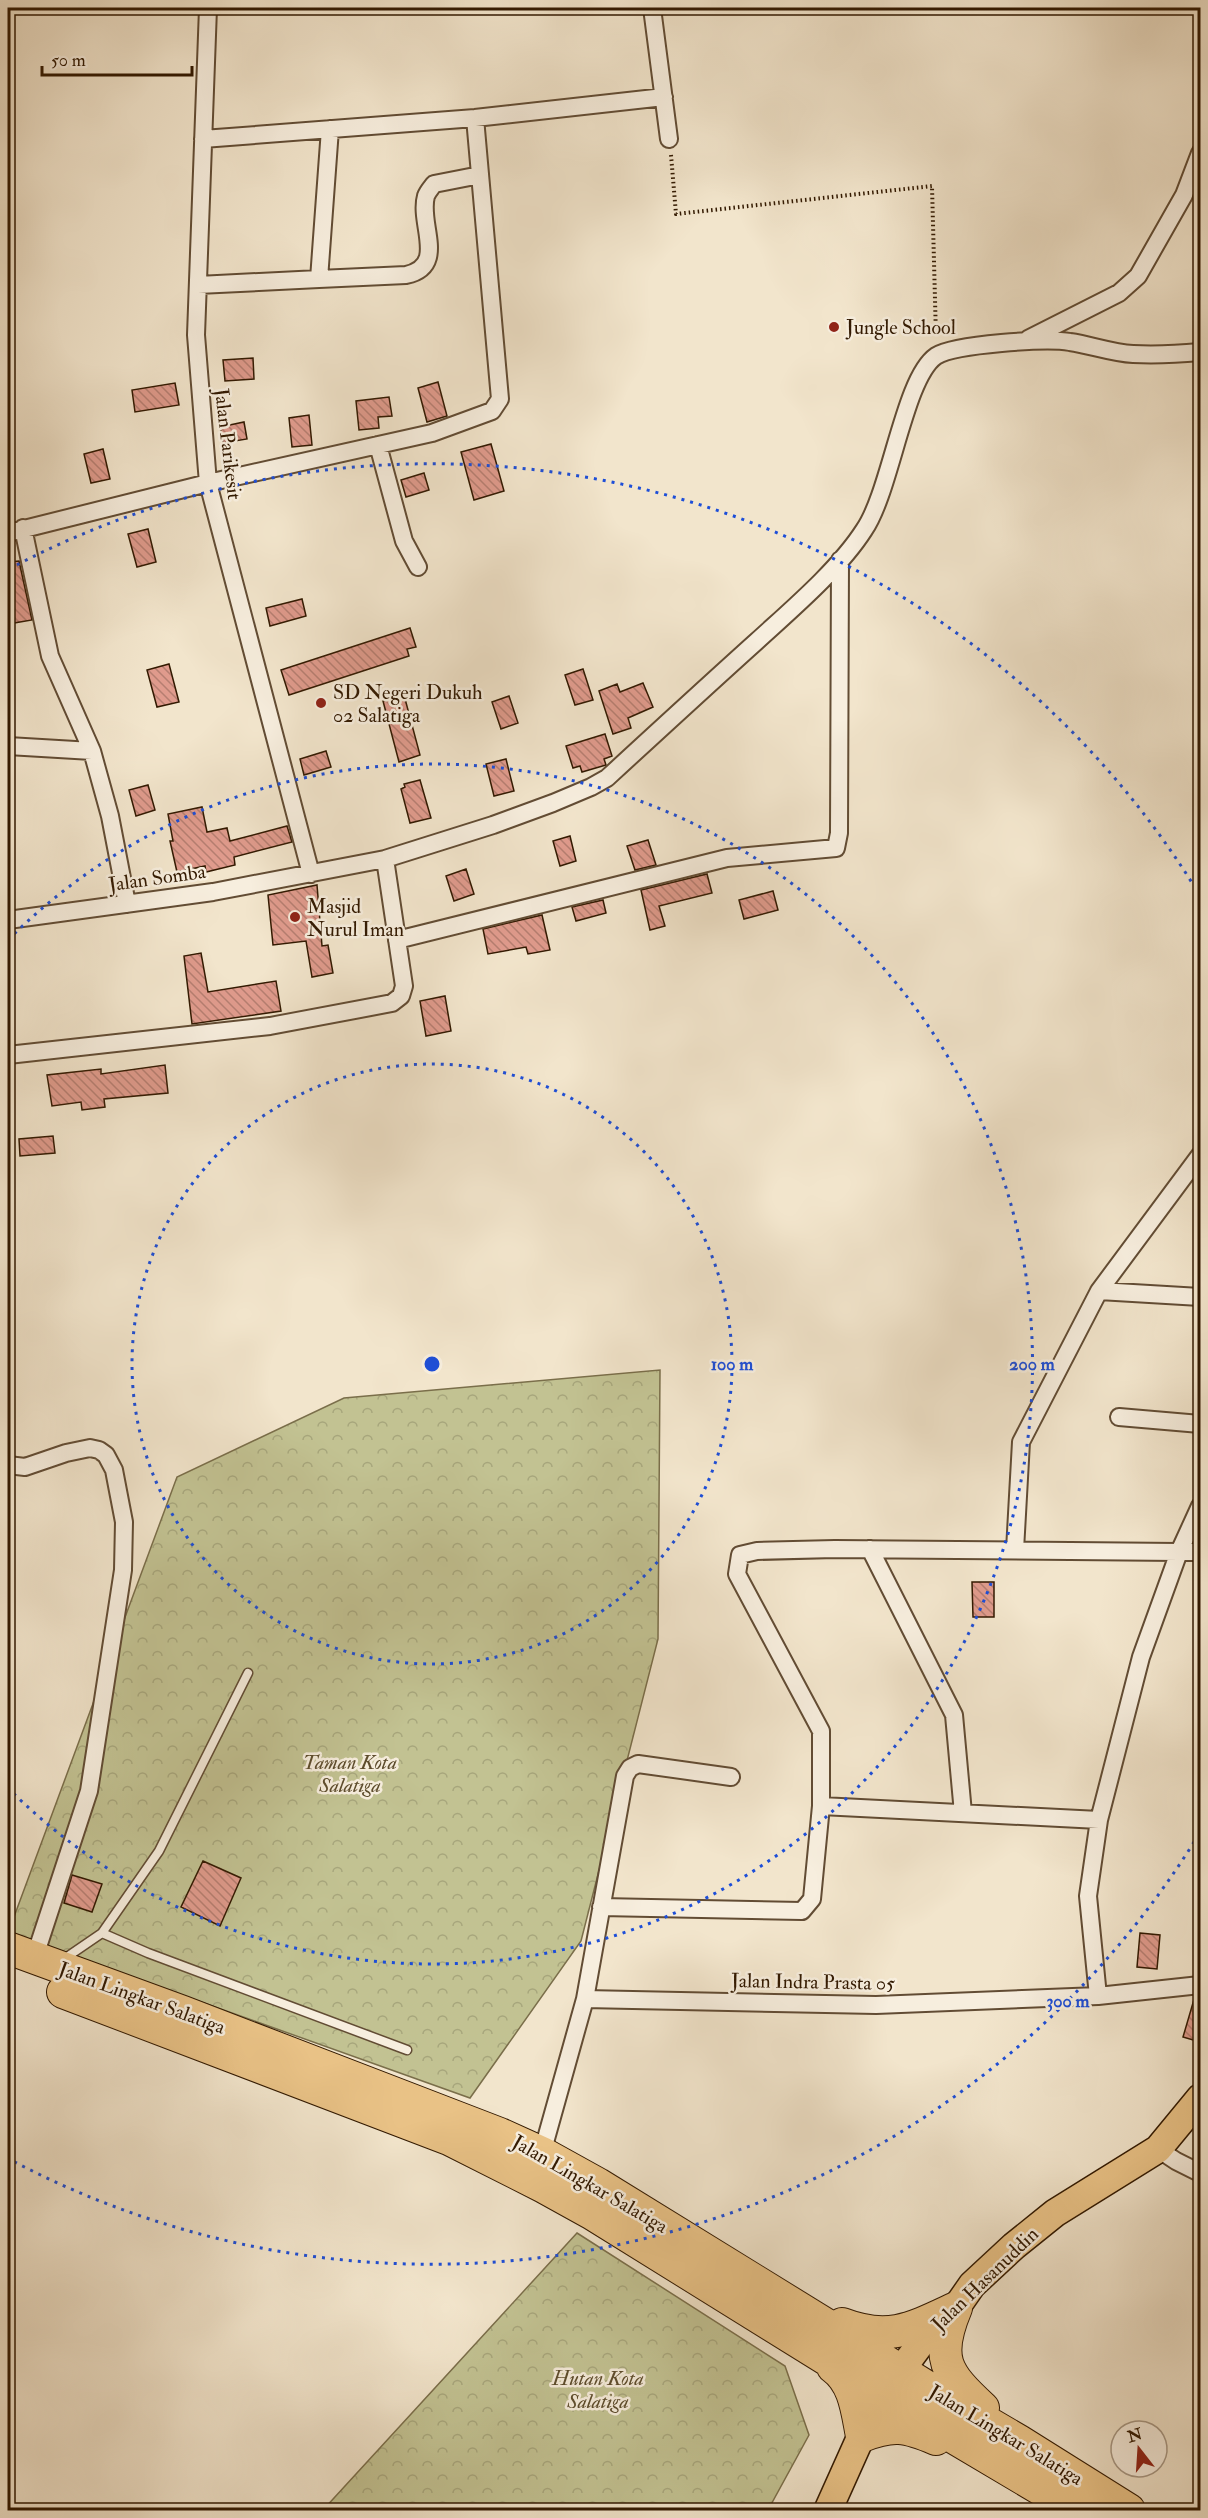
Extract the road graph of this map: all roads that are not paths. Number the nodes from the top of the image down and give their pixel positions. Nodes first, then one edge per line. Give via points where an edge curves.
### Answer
1 (208, 8) edge
2 (652, 8) edge
3 (664, 97) junction
4 (474, 118) junction
5 (330, 129) junction
6 (203, 139) junction
7 (669, 139) road end
8 (1200, 153) edge
9 (480, 175) junction
10 (319, 279) junction
11 (198, 285) junction
12 (1022, 342) junction
13 (1200, 352) edge
14 (378, 445) junction
15 (208, 483) junction
16 (15, 531) edge
17 (840, 560) junction
18 (418, 567) dead end
19 (8, 746) edge
20 (92, 751) junction
21 (385, 859) junction
22 (311, 874) junction
23 (127, 904) junction
24 (8, 920) edge
25 (398, 940) junction
26 (8, 1055) edge
27 (1200, 1155) edge
28 (1099, 1291) junction
29 (1200, 1297) edge
30 (1119, 1417) dead end
31 (1200, 1424) edge
32 (8, 1464) edge
33 (1200, 1506) edge
34 (870, 1549) junction
35 (1015, 1550) junction
36 (1179, 1552) junction
37 (1200, 1552) edge
38 (248, 1673) dead end
39 (731, 1777) dead end
40 (821, 1806) junction
41 (963, 1813) junction
42 (1099, 1820) junction
43 (601, 1907) junction
44 (102, 1933) junction
45 (30, 1966) edge
46 (1200, 1985) edge
47 (1098, 1996) junction
48 (585, 1999) junction
49 (407, 2050) dead end
50 (1200, 2098) edge
51 (1158, 2149) junction
52 (542, 2153) junction
53 (1200, 2172) edge
54 (800, 2308) junction
55 (956, 2308) junction
56 (798, 2342) junction
57 (891, 2381) junction
58 (862, 2436) junction
59 (1019, 2441) junction
60 (1019, 2475) junction
61 (828, 2511) edge
62 (1076, 2511) edge
63 (1129, 2511) edge

1 - 6 street, Jalan Parikesit
2 - 3 street
3 - 4 street
3 - 7 street
4 - 5 street
4 - 9 street
5 - 6 street
5 - 10 street
6 - 11 street, Jalan Parikesit
8 - 12 street via 1184,195 1138,276 1119,293
9 - 10 street via 434,184 427,194 429,257 419,272
9 - 14 street via 500,399 492,411 432,433
10 - 11 street
11 - 15 street, Jalan Parikesit via 196,335
12 - 13 street via 1075,343 1131,354
12 - 17 street, Jalan Somba via 959,348 937,356 925,368 867,527
14 - 15 street
14 - 18 street via 404,540
15 - 16 street
15 - 22 street, Jalan Parikesit
16 - 20 street via 50,656
17 - 21 street, Jalan Somba via 599,783 493,825
17 - 25 street via 840,809 836,848 727,858
19 - 20 street
20 - 23 street via 110,816
21 - 22 street, Jalan Somba
21 - 25 street
22 - 23 street, Jalan Somba
23 - 24 street, Jalan Somba
25 - 26 street via 404,986 401,996 392,1004 270,1026
27 - 28 street
28 - 29 street
28 - 35 street via 1022,1442
30 - 31 street
32 - 45 street via 25,1467 66,1453 99,1450 114,1470 124,1521 123,1570 89,1791
33 - 36 street
34 - 35 street
34 - 40 street via 757,1551 740,1555 737,1574 821,1731
34 - 41 street via 954,1715
35 - 36 street
36 - 37 street
36 - 42 street via 1141,1657
38 - 44 lane via 159,1851
39 - 43 street via 638,1764 630,1768 625,1776
40 - 41 street
40 - 43 street via 812,1899 802,1911
41 - 42 street
42 - 47 street via 1088,1896
43 - 48 street
44 - 45 lane
44 - 49 lane
45 - 52 highway, Jalan Lingkar Salatiga via 183,2012
45 - 56 highway, Jalan Lingkar Salatiga via 449,2139 591,2213
46 - 47 street, Jalan Indra Prasta 05
47 - 48 street, Jalan Indra Prasta 05 via 876,2005
48 - 52 street
50 - 51 main road, Jalan Hasanuddin
51 - 53 street
51 - 55 main road, Jalan Hasanuddin via 1054,2213 972,2285
52 - 54 highway, Jalan Lingkar Salatiga
54 - 55 highway via 859,2331 884,2334
54 - 57 highway, Jalan Lingkar Salatiga
55 - 57 main road, Jalan Hasanuddin via 924,2339
55 - 59 highway via 944,2342 945,2358 962,2389
56 - 57 highway, Jalan Lingkar Salatiga
56 - 58 highway via 848,2382
57 - 58 main road, Jalan Hasanuddin
57 - 59 highway, Jalan Lingkar Salatiga
57 - 60 highway, Jalan Lingkar Salatiga via 926,2421
58 - 60 highway via 891,2427 910,2429
58 - 61 main road, Jalan Hasanuddin
59 - 63 highway, Jalan Lingkar Salatiga
60 - 62 highway, Jalan Lingkar Salatiga

